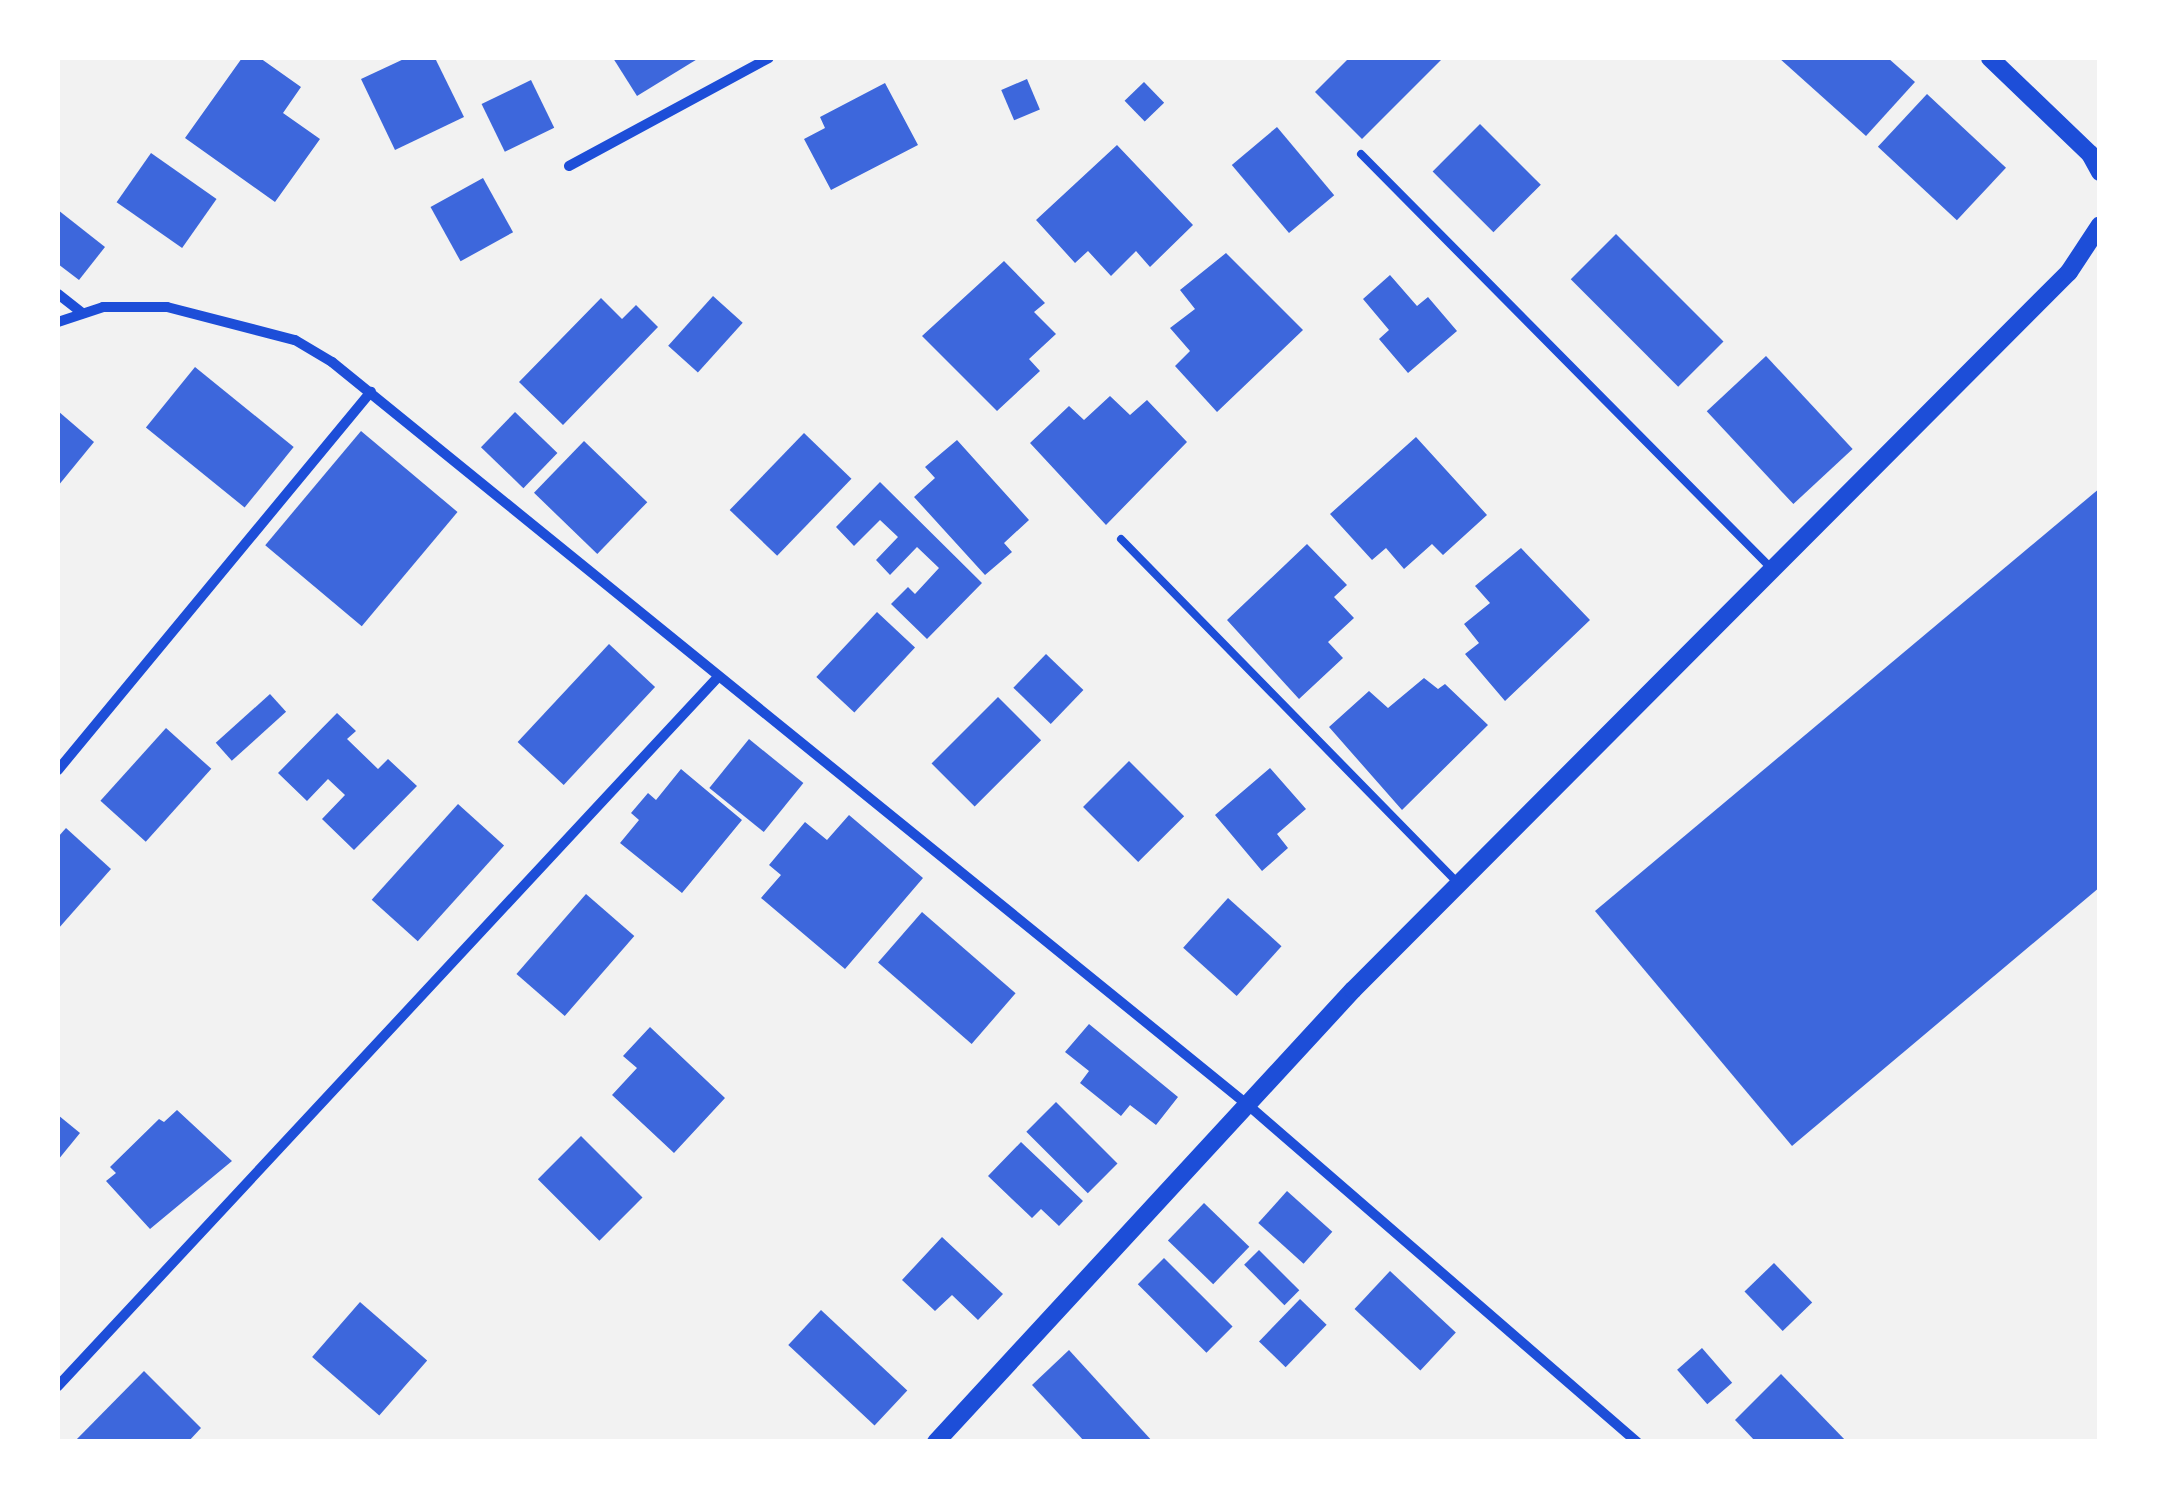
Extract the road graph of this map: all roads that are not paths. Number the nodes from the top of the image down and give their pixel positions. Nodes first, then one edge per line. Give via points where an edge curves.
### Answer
1 (769, 58) edge
2 (1990, 58) edge
3 (1362, 154) dead end
4 (2096, 158) edge
5 (569, 166) dead end
6 (2100, 225) edge
7 (58, 294) edge
8 (82, 312) junction
9 (58, 322) edge
10 (371, 392) junction
11 (1120, 539) dead end
12 (1773, 570) junction
13 (718, 677) junction
14 (58, 770) edge
15 (1458, 884) junction
16 (1248, 1104) junction
17 (58, 1386) edge
18 (936, 1442) edge
19 (1637, 1442) edge

1 - 5 street
2 - 4 street
3 - 12 lane
6 - 12 street via 2069,272
7 - 8 street
8 - 9 street
8 - 10 street via 167,307 234,320 295,340
10 - 13 street
10 - 14 street
11 - 15 lane
12 - 15 street
13 - 16 street
13 - 17 street
15 - 16 street
16 - 18 street
16 - 19 street

